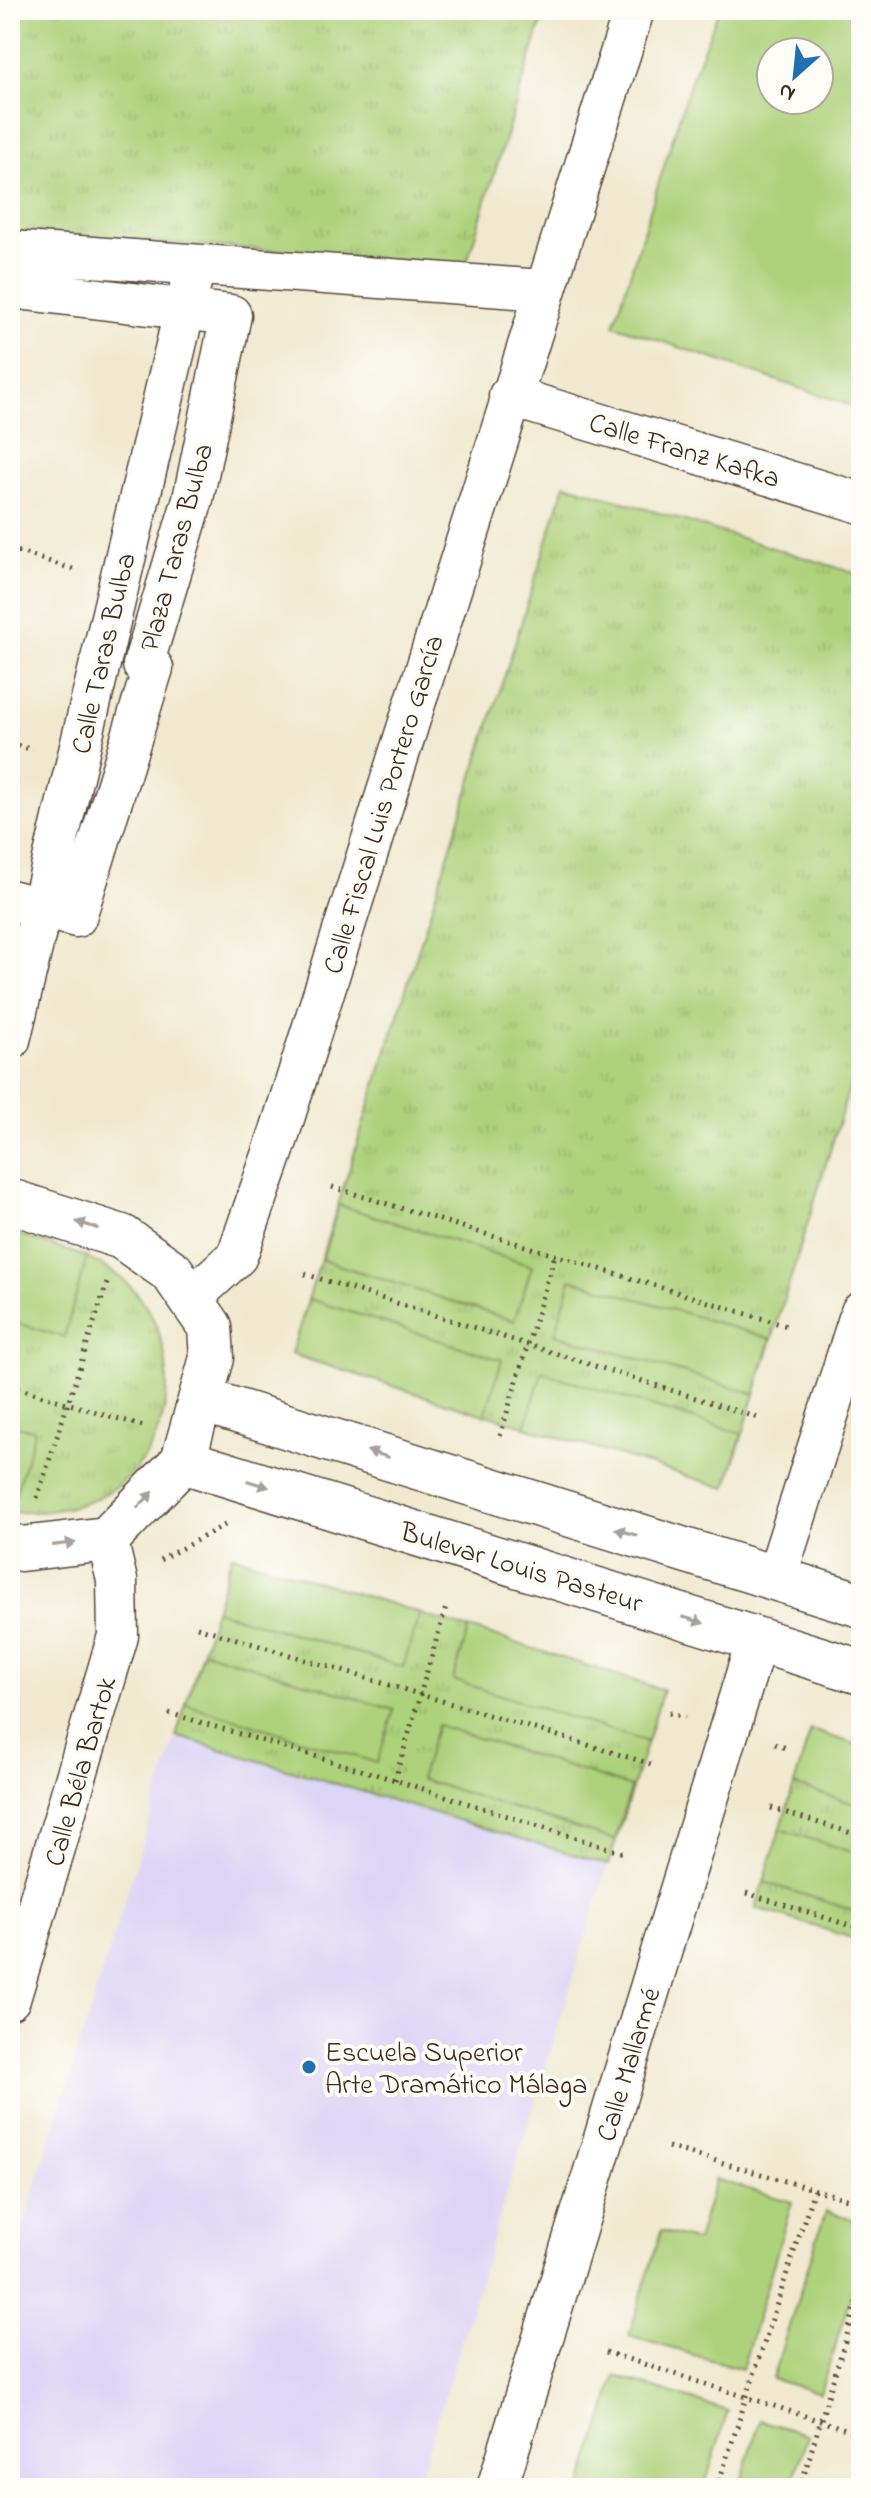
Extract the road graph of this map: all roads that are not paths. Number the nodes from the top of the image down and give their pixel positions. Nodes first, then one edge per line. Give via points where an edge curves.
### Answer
1 (634, 10) edge
2 (10, 251) edge
3 (195, 266) junction
4 (10, 288) edge
5 (543, 290) junction
6 (184, 309) junction
7 (509, 396) junction
8 (861, 503) edge
9 (26, 904) edge
10 (10, 1040) edge
11 (10, 1201) edge
12 (190, 1299) junction
13 (861, 1312) edge
14 (192, 1433) junction
15 (15, 1547) edge
16 (112, 1559) junction
17 (776, 1578) junction
18 (861, 1605) edge
19 (757, 1639) junction
20 (861, 1672) edge
21 (10, 1999) edge
22 (497, 2488) edge

1 - 5 street, Calle Fiscal Luis Portero García
2 - 3 street
3 - 5 street
3 - 6 street, Calle Taras Bulba
4 - 6 street, Plaza Taras Bulba
5 - 7 street, Calle Fiscal Luis Portero García
6 - 9 street, Calle Taras Bulba via 119,584
6 - 9 street, Plaza Taras Bulba via 231,315 193,499 143,665 153,668 76,917
7 - 8 street, Calle Franz Kafka
7 - 12 street, Calle Fiscal Luis Portero García via 243,1241 237,1256
9 - 10 street, Calle Taras Bulba
12 -> 11 street via 172,1272 122,1237
12 - 14 street via 210,1327 212,1358
13 - 17 street
16 -> 14 street
17 -> 14 street
14 -> 19 street, Bulevar Louis Pasteur
15 -> 16 street
16 - 21 street, Calle Béla Bartok via 118,1636
17 - 18 street
19 - 20 street, Bulevar Louis Pasteur
19 - 22 street, Calle Mallarmé

